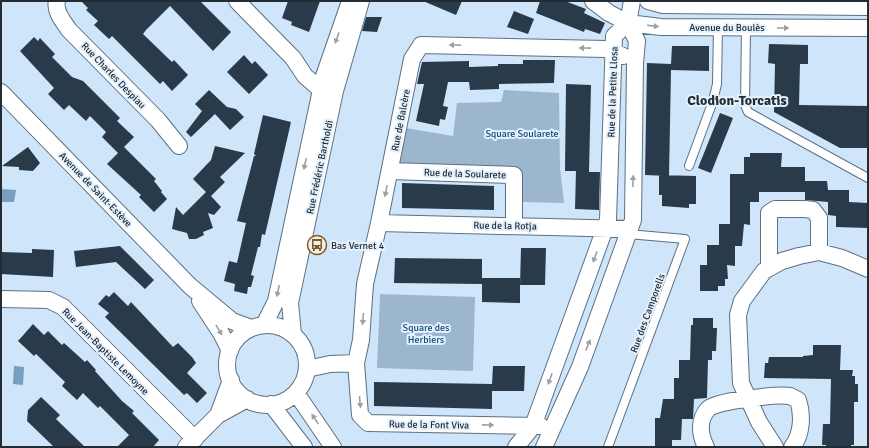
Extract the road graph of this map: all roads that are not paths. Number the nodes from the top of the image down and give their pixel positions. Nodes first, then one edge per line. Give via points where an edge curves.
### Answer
1 (57, 1) edge
2 (237, 1) edge
3 (350, 1) edge
4 (361, 1) edge
5 (593, 1) edge
6 (632, 1) edge
7 (648, 1) edge
8 (868, 7) edge
9 (628, 23) junction
10 (718, 27) junction
11 (746, 28) junction
12 (868, 28) edge
13 (614, 51) junction
14 (635, 63) junction
15 (327, 86) junction
16 (1, 92) edge
17 (179, 146) dead end
18 (689, 166) dead end
19 (390, 171) junction
20 (868, 178) edge
21 (514, 226) junction
22 (378, 228) junction
23 (604, 232) junction
24 (628, 234) junction
25 (819, 252) junction
26 (769, 267) junction
27 (868, 269) edge
28 (190, 286) junction
29 (1, 299) edge
30 (258, 327) junction
31 (293, 334) junction
32 (230, 351) junction
33 (356, 363) junction
34 (307, 369) junction
35 (230, 380) junction
36 (296, 393) junction
37 (247, 399) junction
38 (749, 399) junction
39 (271, 404) junction
40 (218, 415) junction
41 (533, 426) junction
42 (554, 427) junction
43 (190, 443) edge
44 (304, 447) edge
45 (333, 447) edge
46 (516, 447) edge
47 (544, 447) edge
48 (608, 447) edge
49 (706, 447) edge
50 (775, 447) edge
51 (792, 447) edge

1 - 17 street, Rue Charles Despiau via 60,17 69,30 158,120
2 - 15 street via 293,58 305,76
3 -> 15 street, Rue Frédéric Bartholdi
4 - 15 street, Rue Frédéric Bartholdi via 345,50
5 - 9 street, Avenue du Boulès
6 - 9 street
7 - 8 street via 663,5
9 -> 10 street, Avenue du Boulès via 661,27
9 - 13 street, Rue de la Petite Llosa via 614,36
9 - 14 street via 637,41
10 - 11 street, Avenue du Boulès
10 - 18 lane via 717,84
11 -> 12 street, Avenue du Boulès
11 - 20 lane via 745,105 748,112
13 - 14 street, Rue de Balcère
13 -> 19 street, Rue de Balcère via 421,45 412,59
13 - 23 street, Rue de la Petite Llosa via 608,220
24 -> 14 street via 633,220
15 -> 30 street, Rue Frédéric Bartholdi via 276,301
15 - 31 street, Rue Frédéric Bartholdi via 290,303
16 - 28 street, Avenue de Saint-Estève
19 - 21 street, Rue de la Soularete via 514,175
19 -> 22 street, Rue de Balcère
21 - 22 street, Rue de la Rotja
21 - 23 street, Rue de la Rotja
22 - 23 street, Rue de la Rotja
22 -> 33 street, Rue de Balcère via 365,284 361,340
23 - 24 street, Rue de la Rotja
23 -> 41 street, Rue de la Petite Llosa
42 -> 24 street via 585,353
24 - 48 lane, Rue des Camporells via 685,239
25 - 26 street via 782,261
25 - 26 street via 819,218 813,210 775,209 769,213 768,222
25 - 27 street
26 - 38 street via 742,301 738,315 742,383
28 - 30 street, Avenue de Saint-Estève via 232,321
28 -> 32 street, Avenue de Saint-Estève
29 - 43 street, Rue Jean-Baptiste Lemoyne via 49,300 62,307
30 - 31 street via 284,329
30 - 32 street via 238,338
31 - 34 street via 304,350
32 - 35 street
33 - 34 street via 330,364
33 -> 41 street, Rue de la Font Viva via 360,415 368,423
34 - 36 street
35 - 37 street via 237,391
35 - 40 street
36 - 39 street via 284,401
45 -> 36 street
37 - 39 street via 259,404
37 - 40 street
38 - 49 street via 716,404 708,408 702,418 700,435
38 - 50 street via 758,422
38 - 51 street via 790,396 798,400 800,435
39 - 44 street
40 - 43 street
41 - 42 street, Rue de la Font Viva
41 - 46 street, Rue de la Petite Llosa
42 - 47 street

